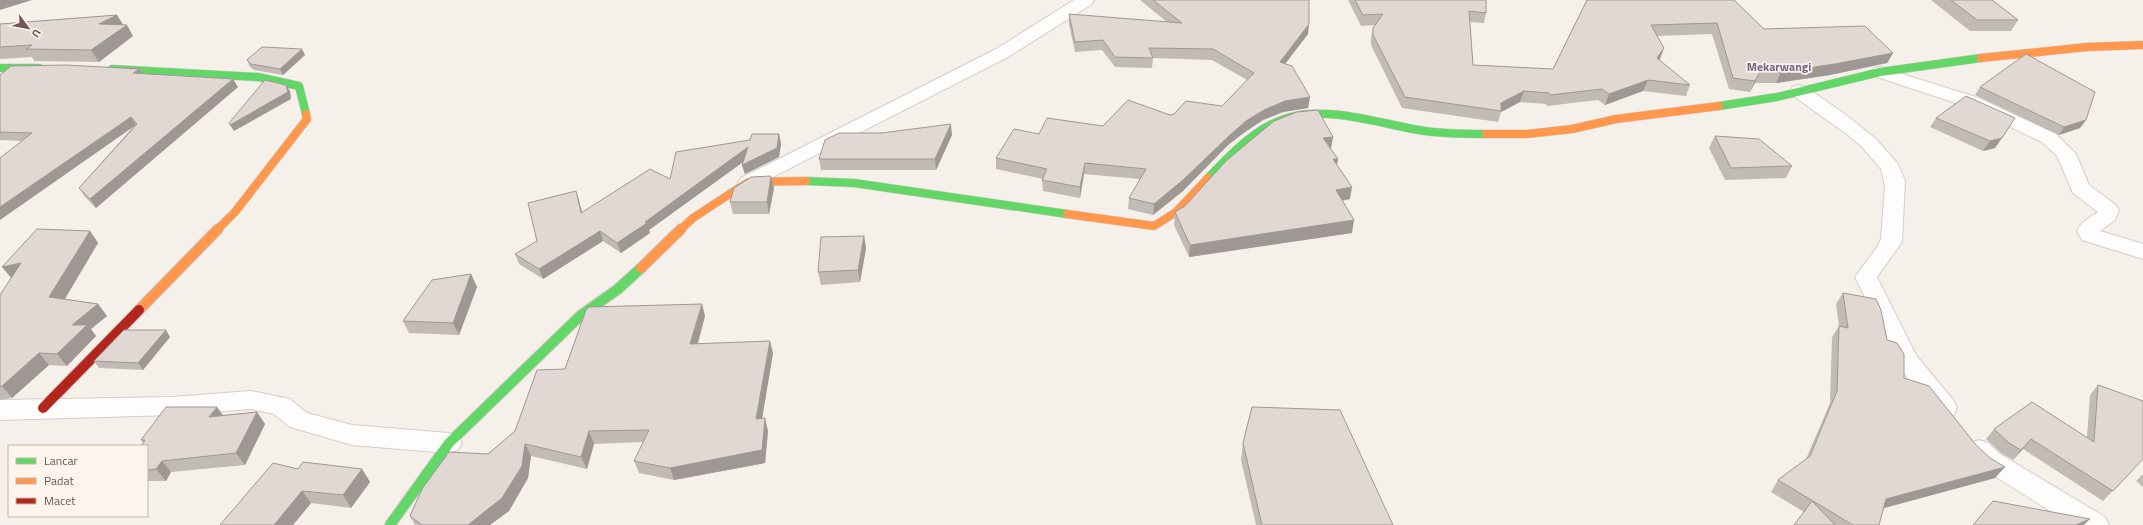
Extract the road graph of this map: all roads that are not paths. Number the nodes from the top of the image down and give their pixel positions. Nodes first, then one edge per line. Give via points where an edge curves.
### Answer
1 (1086, 0) edge
2 (2143, 45) edge
3 (0, 68) edge
4 (51, 68) edge
5 (102, 69) edge
6 (1880, 72) junction
7 (1799, 91) junction
8 (748, 182) junction
9 (2143, 252) edge
10 (43, 408) junction
11 (0, 410) edge
12 (449, 443) junction
13 (390, 525) edge
14 (2096, 525) edge

1 - 8 street via 1002,53
2 - 6 street via 2023,53
3 - 4 street
5 - 10 street via 258,77 299,86 307,119 235,212
6 - 7 street
6 - 9 street via 1972,102 2049,138 2066,154 2080,188 2109,210 2108,215 2089,228 2090,235
7 - 8 street via 1691,111 1616,119 1572,129 1527,134 1461,134 1325,114 1301,115 1265,128 1217,168 1176,212 1154,226 854,184 788,180
7 - 14 street via 1868,142 1883,156 1895,180 1892,218 1894,232 1890,244 1866,277 1907,361 1962,430 1991,461
8 - 12 street via 693,218 618,289 580,316
10 - 11 street
10 - 12 street via 172,406 251,400 281,406 298,420 352,435
12 - 13 street

